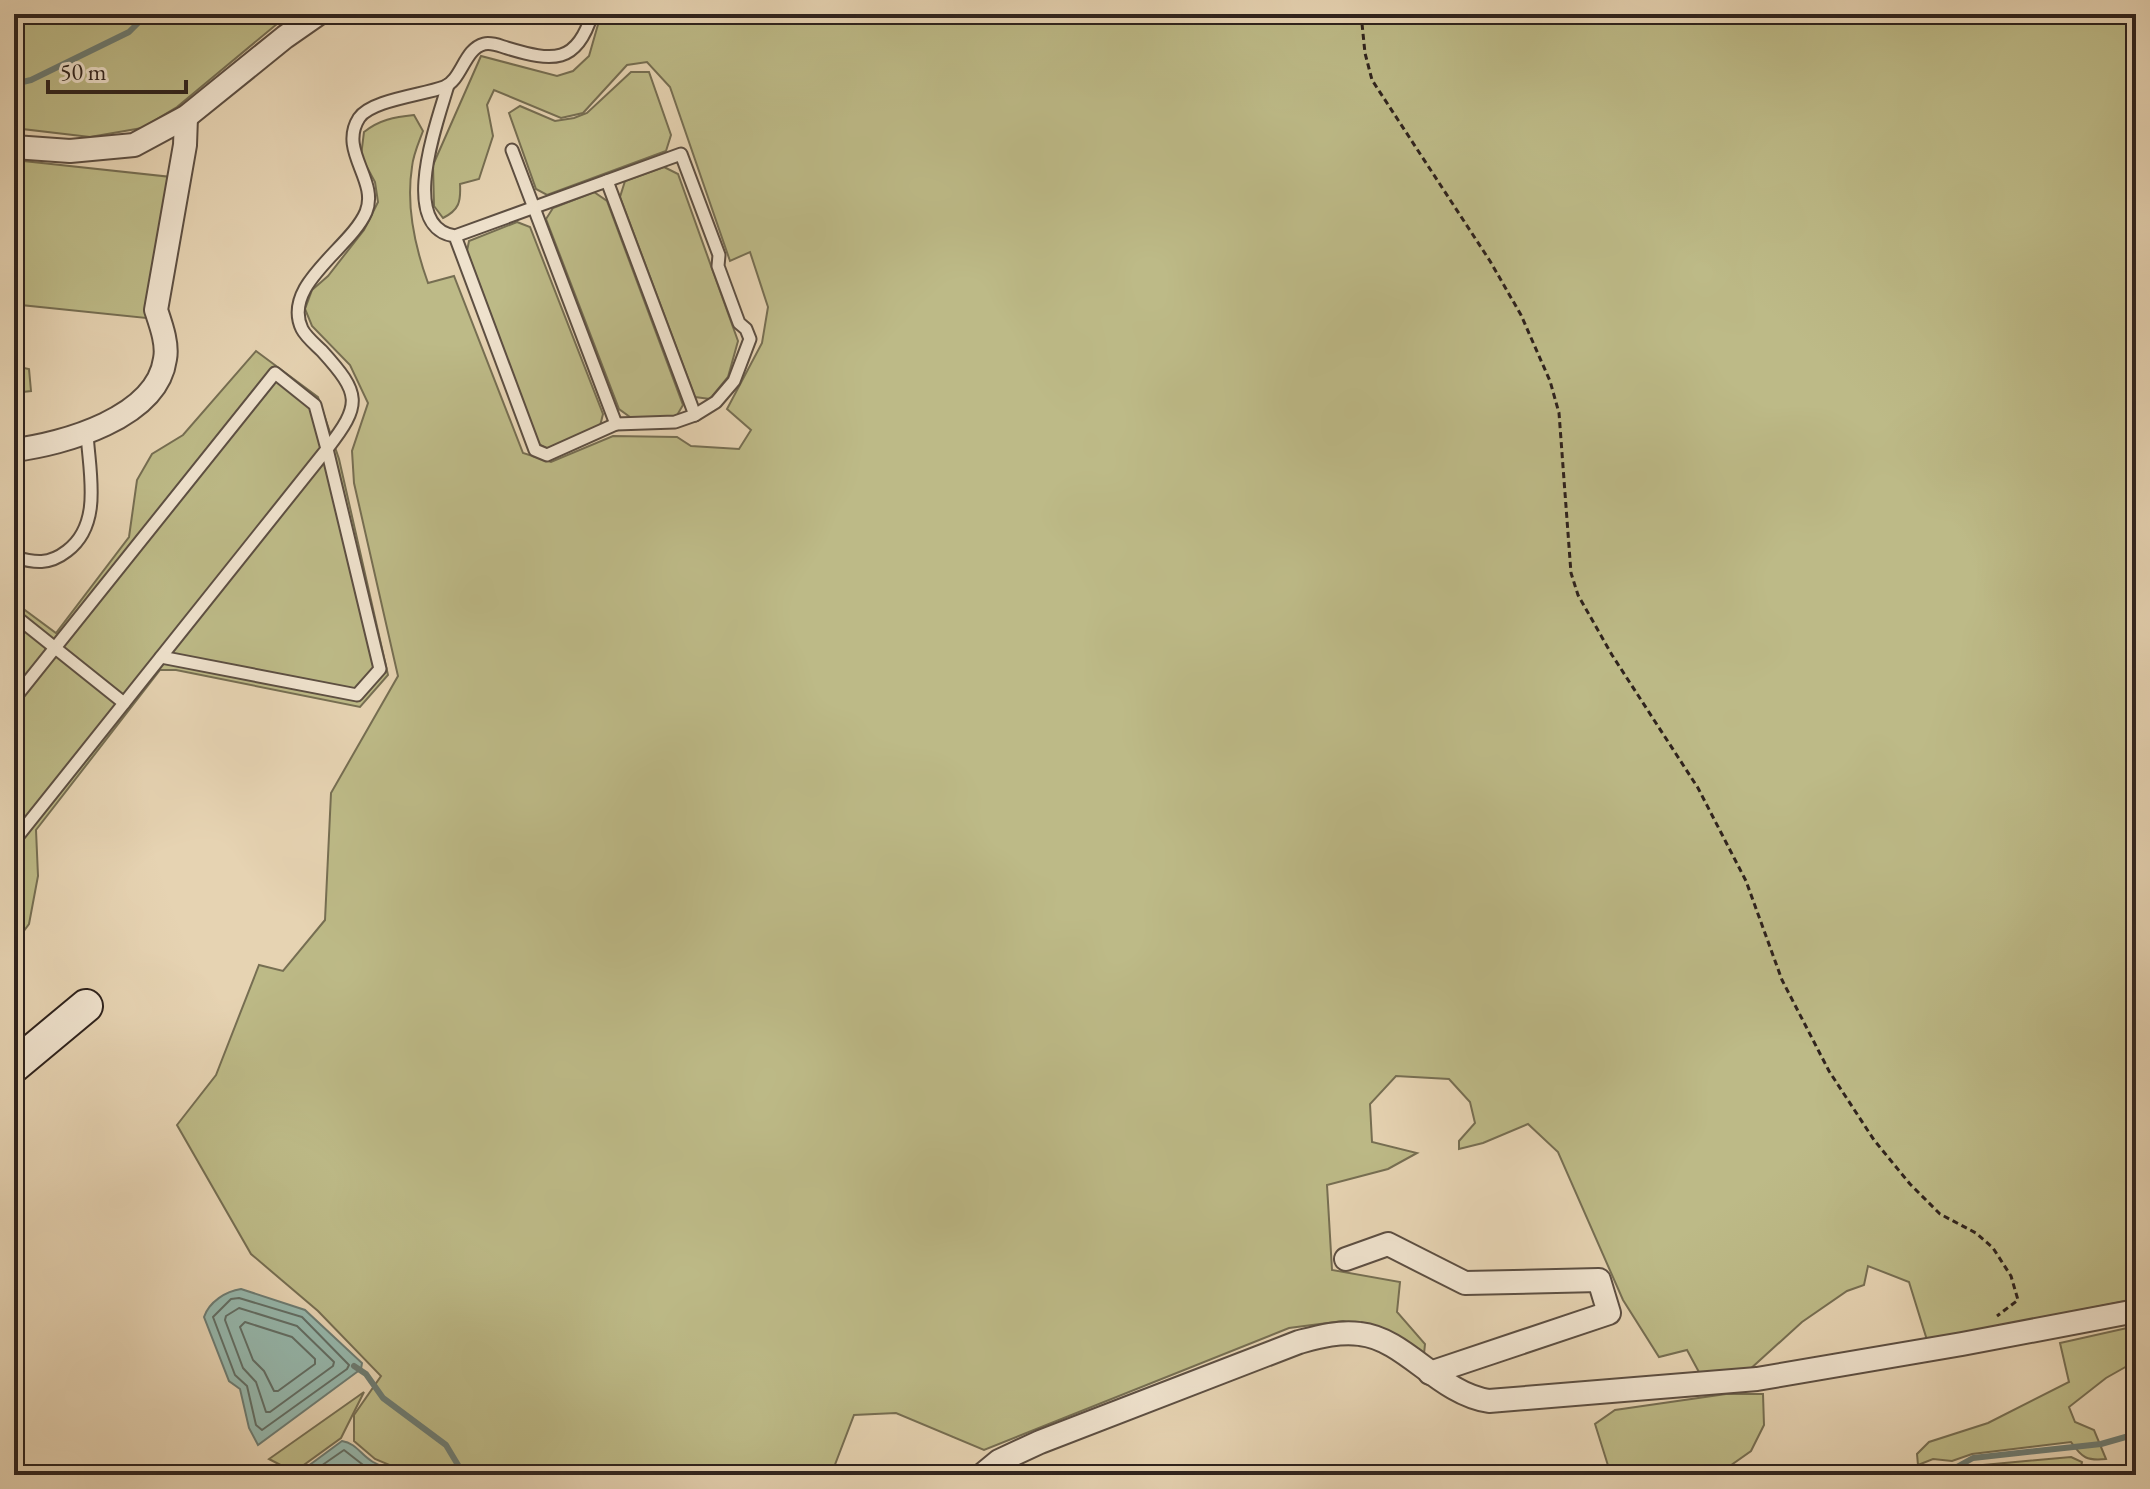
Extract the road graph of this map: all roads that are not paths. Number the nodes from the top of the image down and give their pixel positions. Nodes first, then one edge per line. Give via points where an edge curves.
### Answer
1 (318, 14) edge
2 (592, 14) edge
3 (448, 85) junction
4 (186, 117) junction
5 (14, 147) edge
6 (512, 150) dead end
7 (607, 181) junction
8 (533, 208) junction
9 (455, 236) junction
10 (695, 415) junction
11 (616, 424) junction
12 (87, 433) junction
13 (327, 449) junction
14 (14, 450) edge
15 (14, 557) edge
16 (14, 615) edge
17 (55, 647) junction
18 (161, 657) junction
19 (14, 699) edge
20 (124, 703) junction
21 (15, 836) edge
22 (86, 1006) dead end
23 (14, 1066) edge
24 (1346, 1259) dead end
25 (2136, 1311) edge
26 (1430, 1373) junction
27 (982, 1475) edge

1 - 4 street
2 - 3 lane via 581,44 565,55 544,57 488,42 475,48
3 - 9 lane via 425,171 427,216 446,235
3 - 13 lane via 373,107 359,118 354,156 370,193 366,212 307,284 298,308 302,329 345,376 352,393 353,411
4 - 5 street via 134,145 70,151
4 - 12 street via 156,310 166,358 158,383 138,404
6 - 8 lane
7 - 8 lane
7 - 10 lane
7 - 10 lane via 681,154 719,255 718,266 739,323 750,339 734,381 716,402
8 - 9 lane
8 - 11 lane
9 - 11 lane via 535,450 547,455
10 - 11 lane via 675,422
12 - 14 street
12 - 15 lane via 91,507 86,529 57,559 37,563
13 - 17 lane via 315,405 275,373
13 - 18 lane
13 - 18 lane via 380,669 357,695
16 - 17 lane
17 - 19 lane
17 - 20 lane
18 - 20 lane
20 - 21 lane
22 - 23 street
24 - 26 street via 1388,1244 1465,1283 1599,1280 1609,1313
25 - 26 street via 1741,1380 1489,1401 1456,1391
26 - 27 street via 1385,1342 1363,1334 1321,1336 1040,1442

